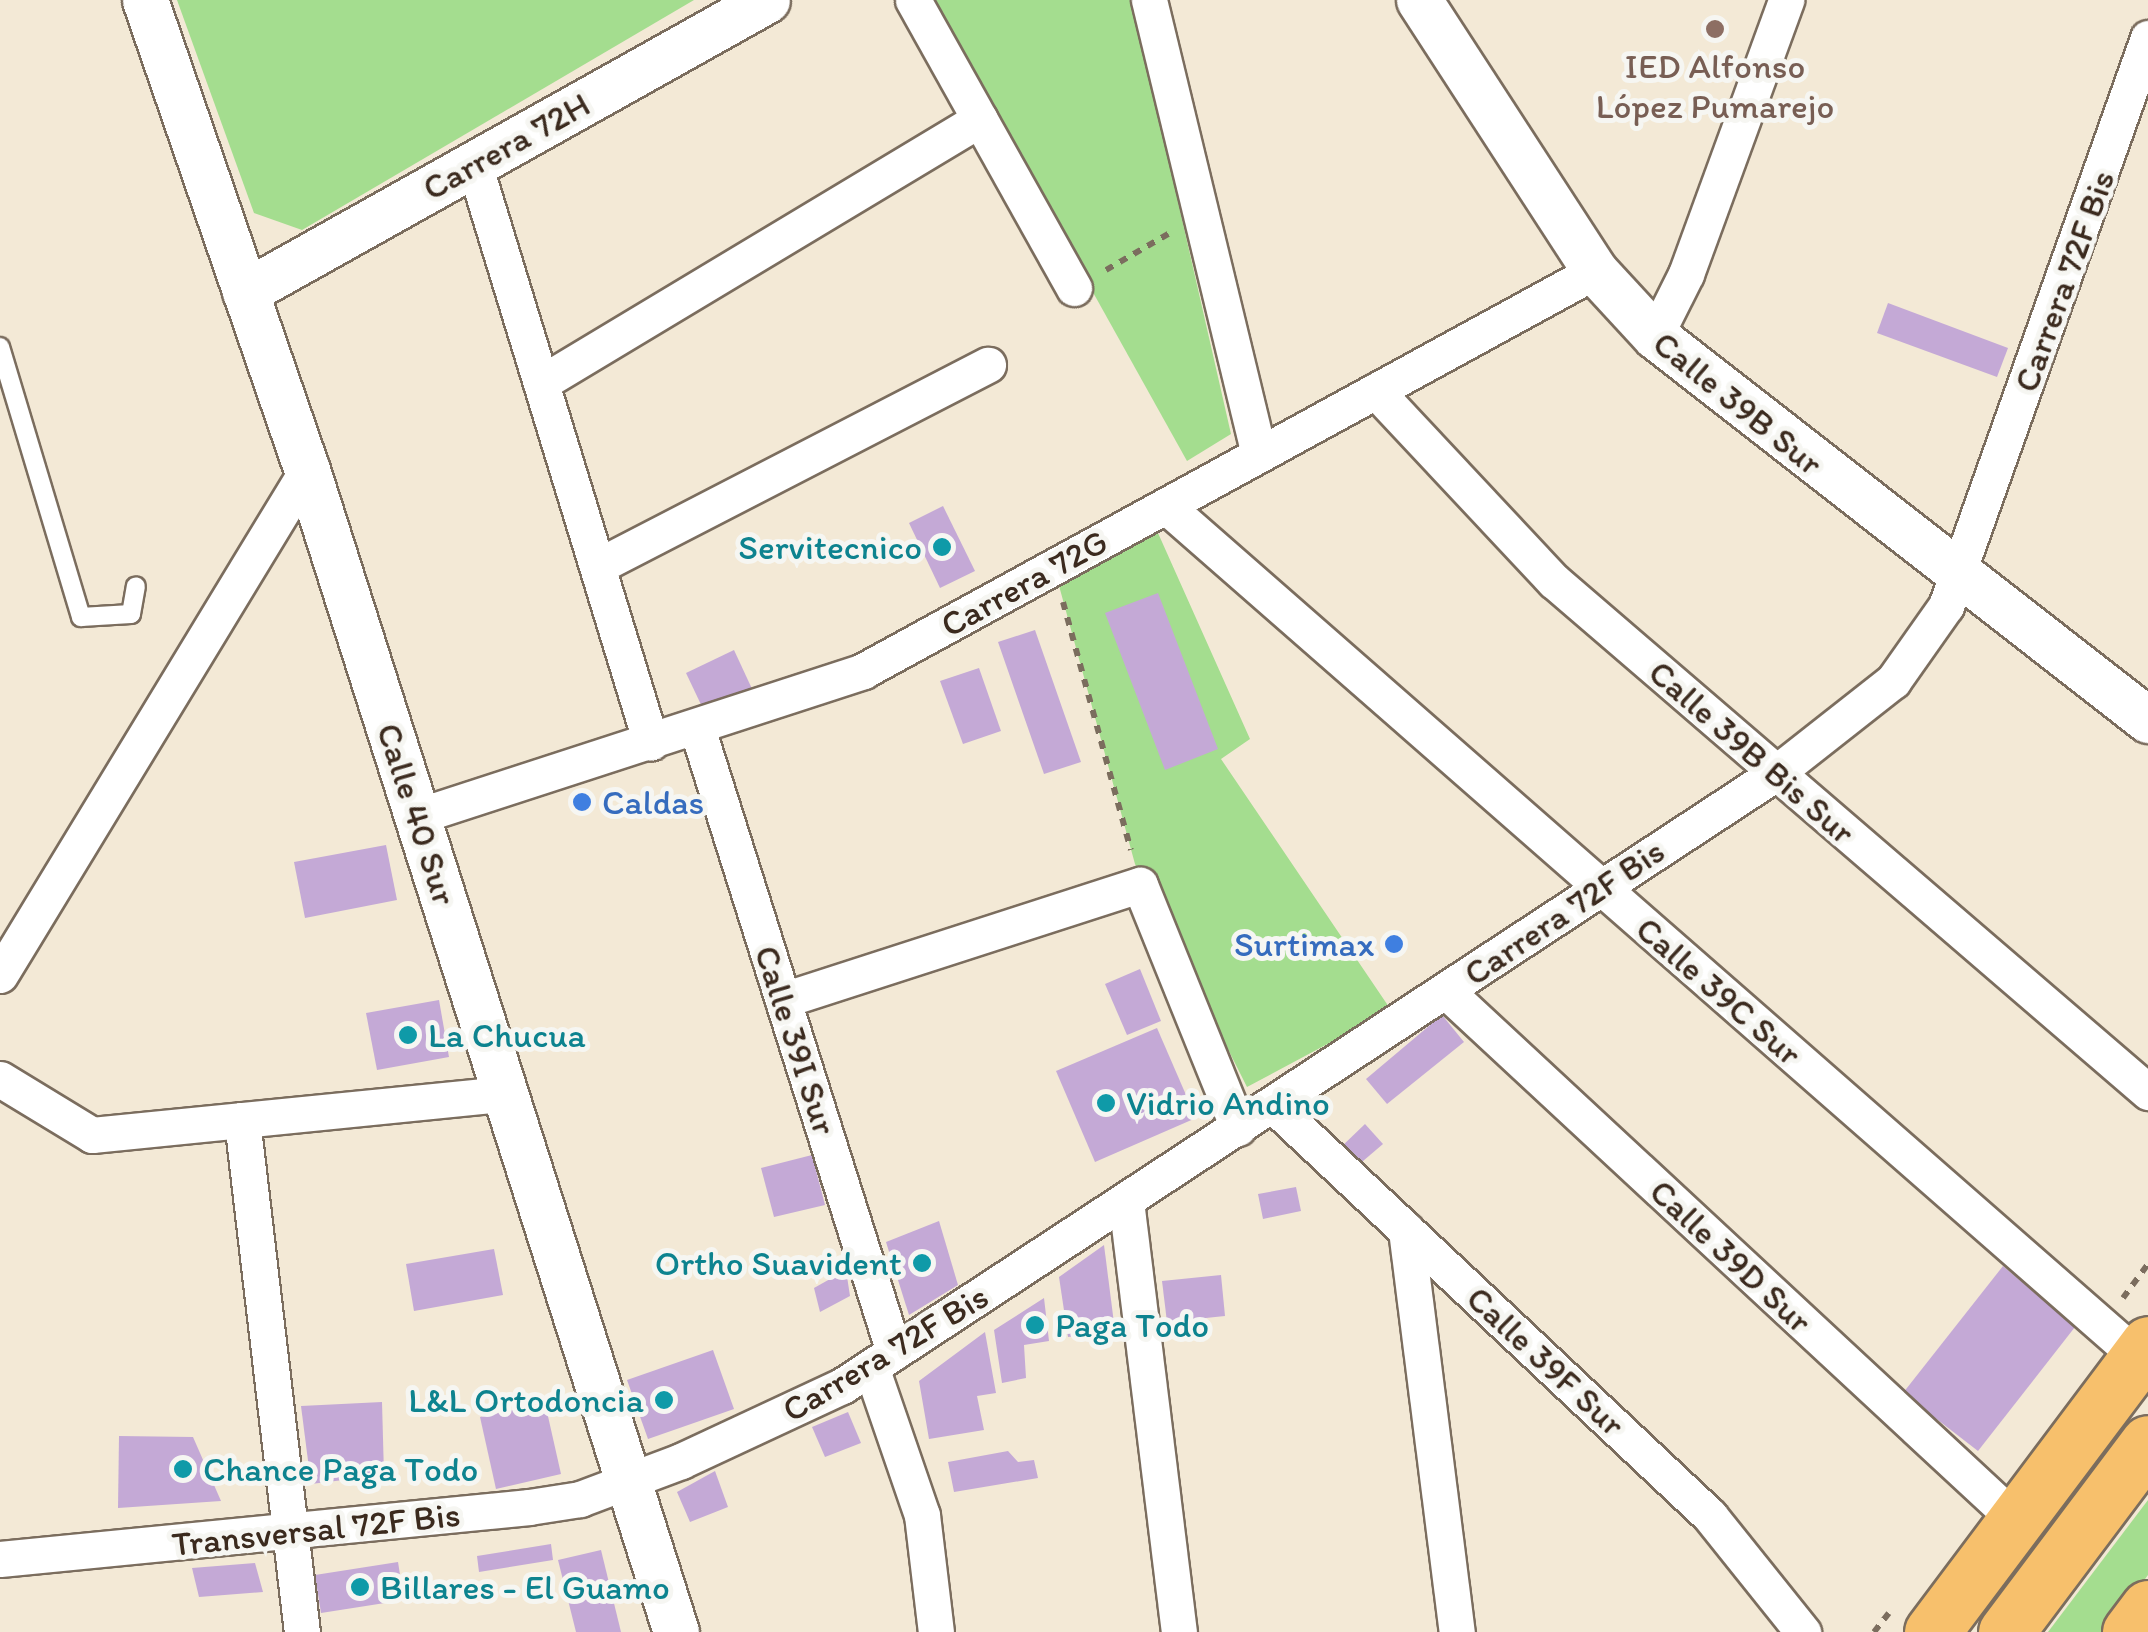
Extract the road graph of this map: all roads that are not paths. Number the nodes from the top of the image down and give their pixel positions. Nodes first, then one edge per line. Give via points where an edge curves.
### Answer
1 (145, 0) edge
2 (768, 0) edge
3 (913, 0) edge
4 (1149, 0) edge
5 (1786, 0) edge
6 (1425, 2) edge
7 (2148, 38) edge
8 (980, 119) junction
9 (474, 164) junction
10 (1595, 271) junction
11 (1074, 288) road end
12 (245, 292) junction
13 (1655, 336) junction
14 (0, 348) edge
15 (988, 365) dead end
16 (541, 383) junction
17 (1376, 391) junction
18 (1259, 454) junction
19 (306, 470) junction
20 (1166, 506) junction
21 (598, 566) junction
22 (1959, 577) junction
23 (136, 586) dead end
24 (2148, 720) edge
25 (697, 728) junction
26 (651, 742) junction
27 (1776, 774) junction
28 (418, 816) junction
29 (1600, 886) junction
30 (0, 975) edge
31 (1446, 991) junction
32 (783, 1000) junction
33 (0, 1079) edge
34 (2148, 1092) edge
35 (506, 1094) junction
36 (1273, 1105) junction
37 (242, 1120) junction
38 (1238, 1128) junction
39 (1126, 1201) junction
40 (1406, 1230) junction
41 (2143, 1351) edge
42 (883, 1360) junction
43 (2148, 1443) edge
44 (628, 1481) junction
45 (2098, 1510) junction
46 (2017, 1520) junction
47 (290, 1534) junction
48 (0, 1559) edge
49 (2148, 1608) edge
50 (302, 1632) edge
51 (676, 1632) edge
52 (936, 1632) edge
53 (1179, 1632) edge
54 (1457, 1632) edge
55 (1803, 1632) edge
56 (1932, 1632) edge
57 (2006, 1632) edge
58 (2130, 1632) edge

1 - 12 street, Calle 40 Sur
2 - 9 street, Carrera 72H
3 - 8 street
4 - 18 street
5 - 13 street via 1686,274
6 - 10 street, Calle 39B Sur
7 - 22 street, Carrera 72F Bis
8 - 11 street
8 - 16 street
9 - 12 street, Carrera 72H
9 - 16 street
10 - 13 street, Calle 39B Sur
10 - 17 street, Carrera 72G
12 - 19 street, Calle 40 Sur
13 - 22 street, Calle 39B Sur
14 - 23 lane via 81,617 131,614
15 - 21 street
16 - 21 street
17 - 18 street, Carrera 72G
17 - 27 street, Calle 39B Bis Sur via 1554,581
18 - 20 street, Carrera 72G
19 - 28 street, Calle 40 Sur
19 - 30 street
20 - 25 street, Carrera 72G via 863,670
20 - 29 street, Calle 39C Sur
21 - 26 street
22 - 24 street, Calle 39B Sur
22 - 27 street, Carrera 72F Bis via 1930,635 1893,681
25 - 26 street, Carrera 72G
25 - 32 street, Calle 39I Sur
26 - 28 street, Carrera 72G
27 - 29 street, Carrera 72F Bis
27 - 34 street, Calle 39B Bis Sur
28 - 35 street, Calle 40 Sur
29 - 31 street, Carrera 72F Bis
29 - 41 street, Calle 39C Sur
31 - 36 street, Carrera 72F Bis
31 - 46 street, Calle 39D Sur
32 - 38 street via 1140,886
32 - 42 street, Calle 39I Sur
33 - 37 street via 92,1135
35 - 37 street
35 - 44 street, Calle 40 Sur
36 - 38 street, Carrera 72F Bis
36 - 40 street, Calle 39F Sur
37 - 47 street
38 - 39 street, Carrera 72F Bis
39 - 42 street, Carrera 72F Bis
39 - 53 street
40 - 54 street
40 - 55 street, Calle 39F Sur via 1710,1516
41 - 45 highway
41 - 46 highway
42 - 44 street, Carrera 72F Bis via 794,1410
42 - 52 street, Calle 39I Sur via 922,1515
43 - 45 highway
44 - 47 street, Transversal 72F Bis via 529,1507
44 - 51 street, Calle 40 Sur
45 - 57 highway
46 - 56 highway
47 - 48 street, Transversal 72F Bis
47 - 50 street
49 - 58 highway

